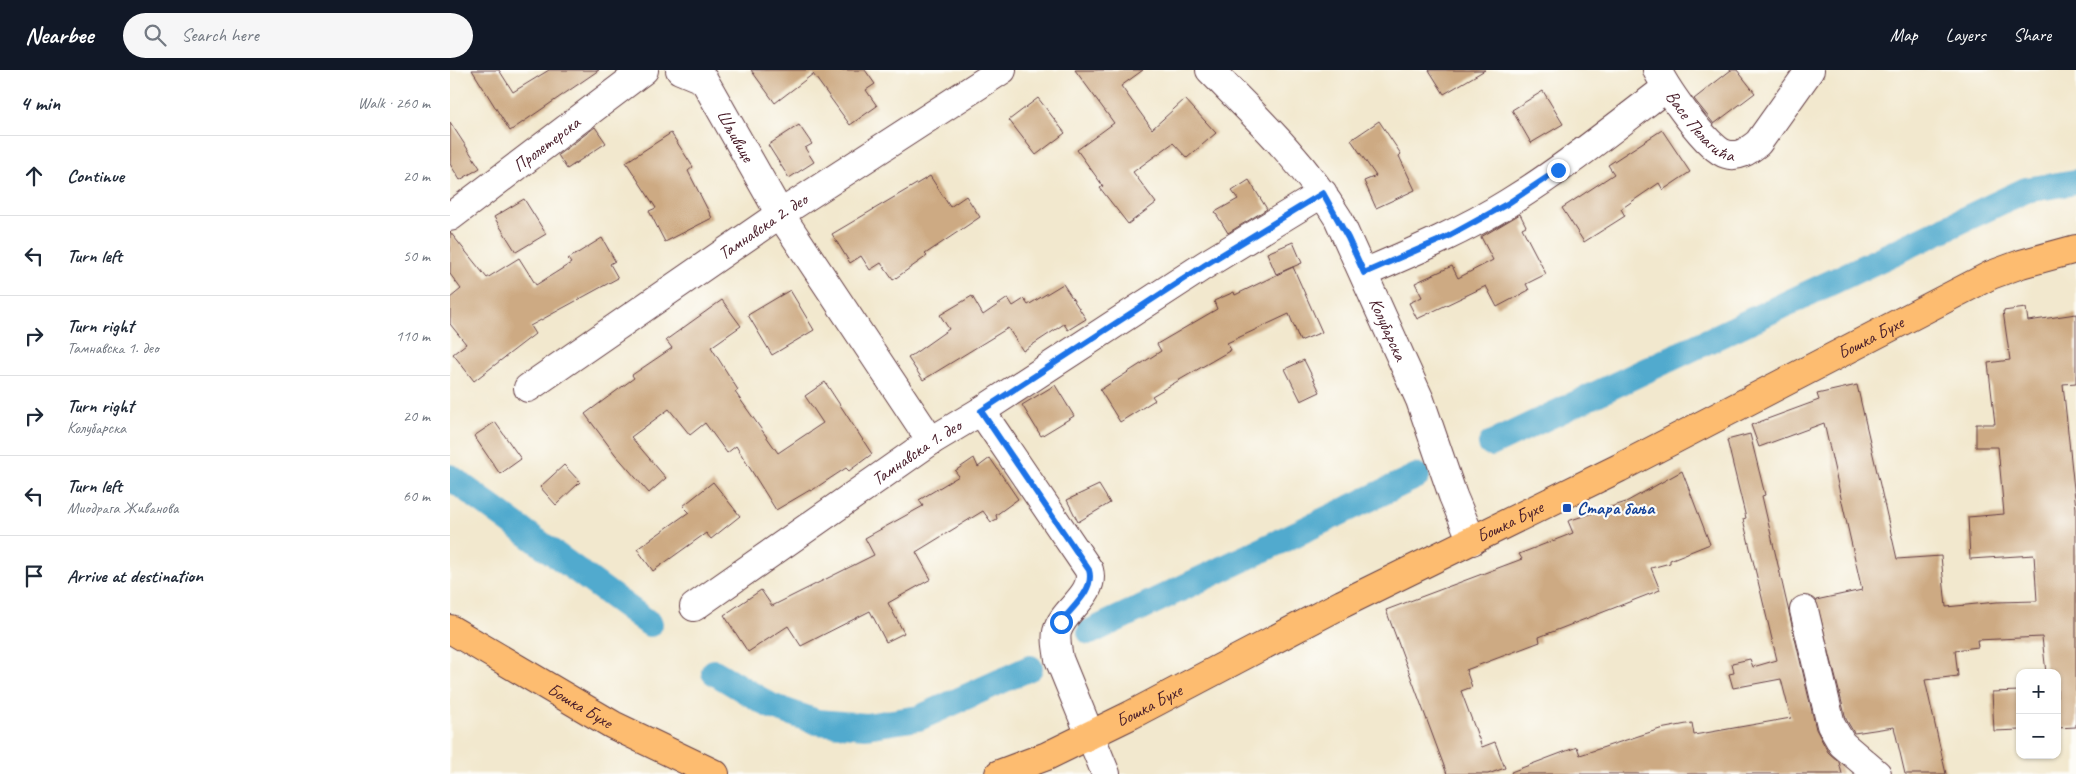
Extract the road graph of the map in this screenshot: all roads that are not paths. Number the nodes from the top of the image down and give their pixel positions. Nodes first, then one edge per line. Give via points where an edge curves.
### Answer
1 (644, 70) edge
2 (1002, 70) edge
3 (1210, 70) edge
4 (1810, 70) edge
5 (699, 73) edge
6 (1661, 79) edge
7 (1323, 193) junction
8 (780, 214) junction
9 (450, 217) edge
10 (2076, 250) edge
11 (1364, 273) junction
12 (528, 388) dead end
13 (981, 411) junction
14 (931, 441) junction
15 (1472, 541) junction
16 (694, 607) dead end
17 (1804, 610) dead end
18 (450, 629) edge
19 (1088, 735) junction
20 (715, 774) edge
21 (999, 774) edge
22 (1106, 774) edge
23 (1877, 774) edge

1 - 9 street, Пролетерска
2 - 8 street, Тамнавска 2. део
3 - 7 street, Колубарска
4 - 6 street, Васе Пелагића via 1758,143 1742,154 1727,155 1710,144
5 - 8 street, Шљивице
6 - 11 street via 1558,170 1507,204 1447,237
7 - 11 street, Колубарска
7 - 13 street, Тамнавска 1. део via 1205,265
8 - 12 street, Тамнавска 2. део
8 - 14 street, Шљивице
10 - 15 main road, Бошка Бухе via 1991,276
11 - 15 street, Колубарска via 1420,400
13 - 14 street, Тамнавска 1. део
13 - 19 street via 1091,576 1088,587 1061,622 1056,639 1059,659
14 - 16 street, Тамнавска 1. део
15 - 19 main road, Бошка Бухе
17 - 23 street via 1831,725 1842,744
18 - 20 main road, Бошка Бухе via 613,725
19 - 21 main road, Бошка Бухе via 1047,756
19 - 22 street

